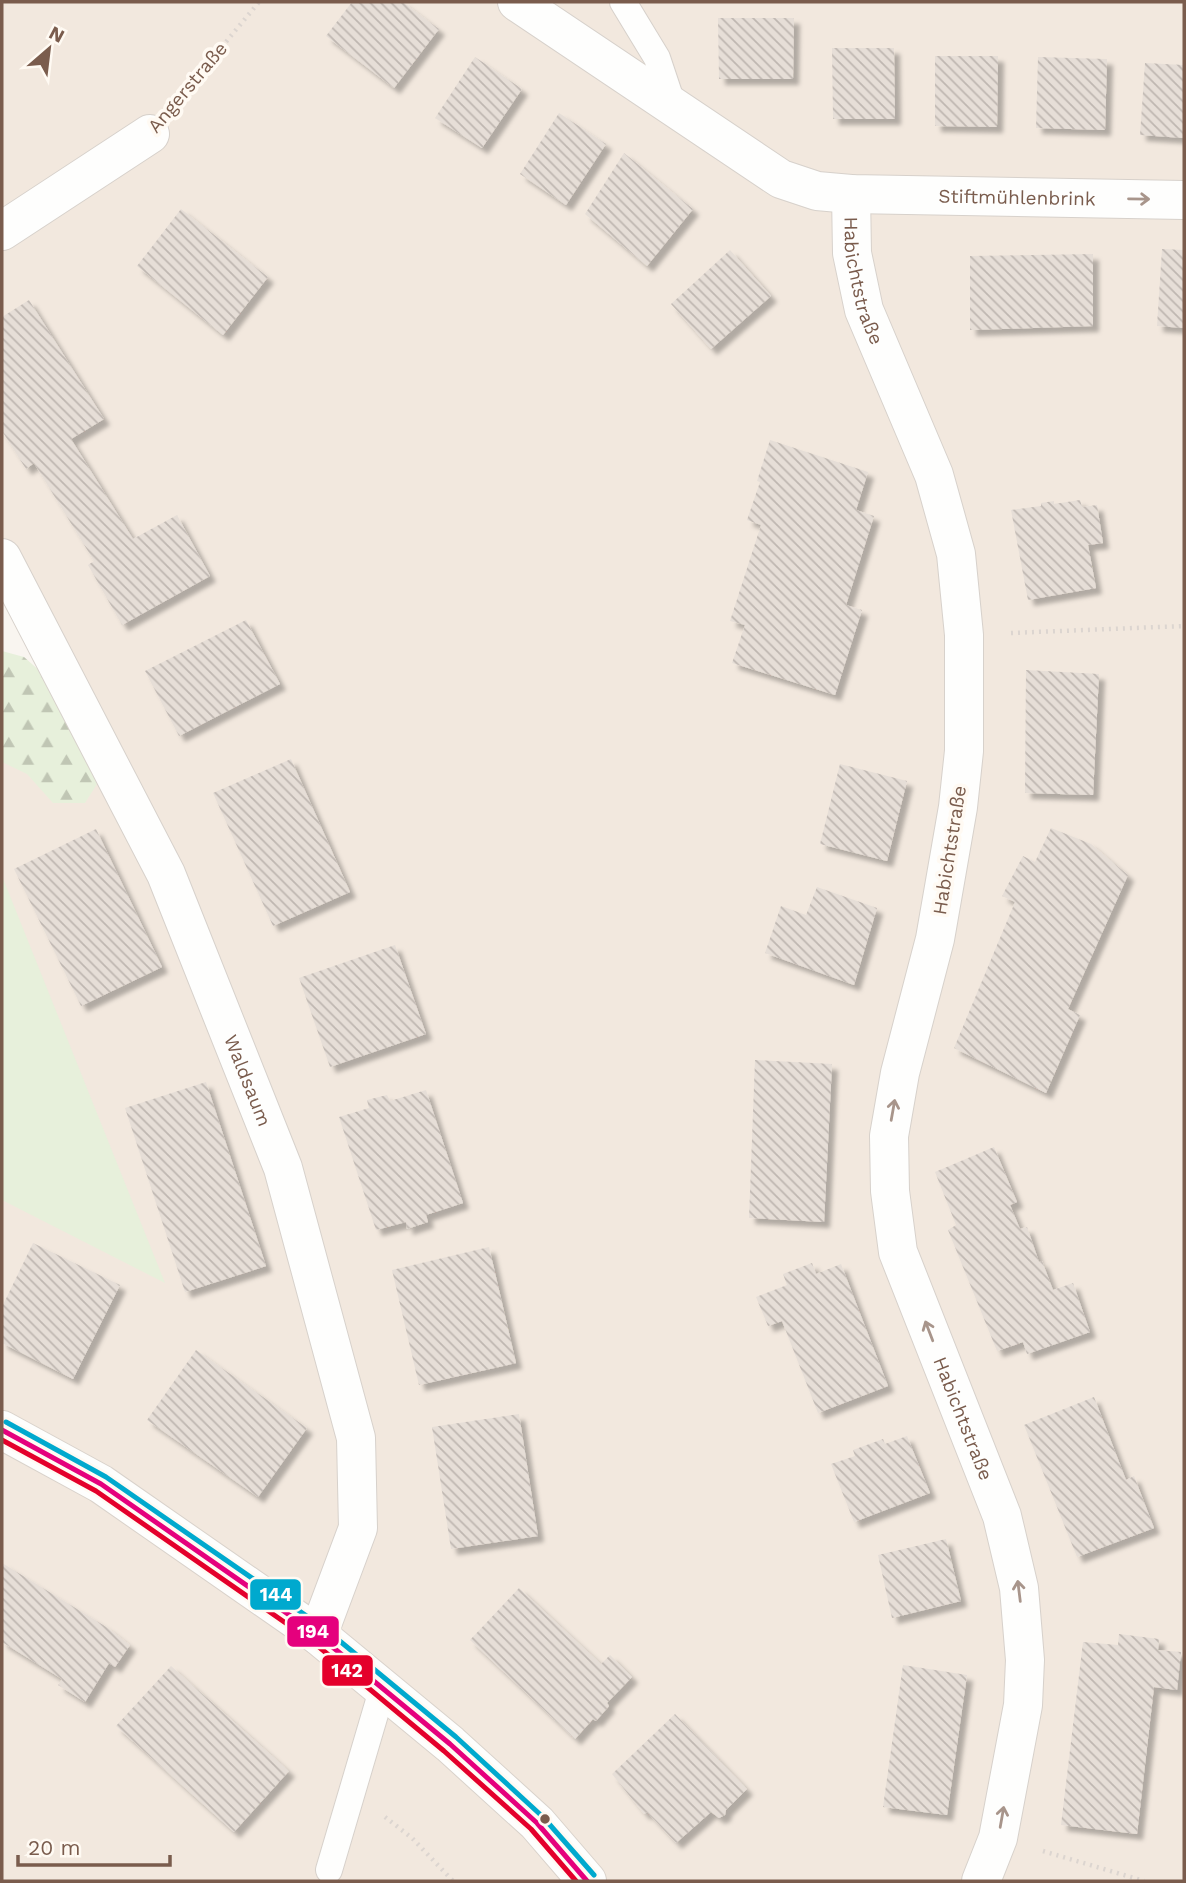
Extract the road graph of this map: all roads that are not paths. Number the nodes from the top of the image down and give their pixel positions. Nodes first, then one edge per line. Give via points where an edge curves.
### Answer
1 (517, 2) edge
2 (622, 2) edge
3 (673, 106) junction
4 (150, 134) road end
5 (851, 194) junction
6 (1184, 200) edge
7 (2, 231) edge
8 (2, 558) edge
9 (2, 1430) edge
10 (318, 1635) junction
11 (383, 1687) junction
12 (329, 1870) dead end
13 (587, 1881) edge
14 (981, 1881) edge

1 - 3 street, Habichtstraße
2 - 3 lane via 657,58
3 - 5 street, Habichtstraße via 781,179 817,191
4 - 7 street, Angerstraße
5 -> 6 street, Stiftmühlenbrink
14 -> 5 street, Habichtstraße via 998,1838 1023,1705 1025,1660 1019,1588 1002,1516 898,1252 889,1136 900,1073 935,939 958,807 964,751 964,635 956,554 934,475 864,310 852,253
8 - 10 street, Waldsaum via 166,874 283,1168 356,1438 358,1528
9 - 10 street via 101,1484
10 - 11 street
11 - 12 lane
11 - 13 street via 537,1823

